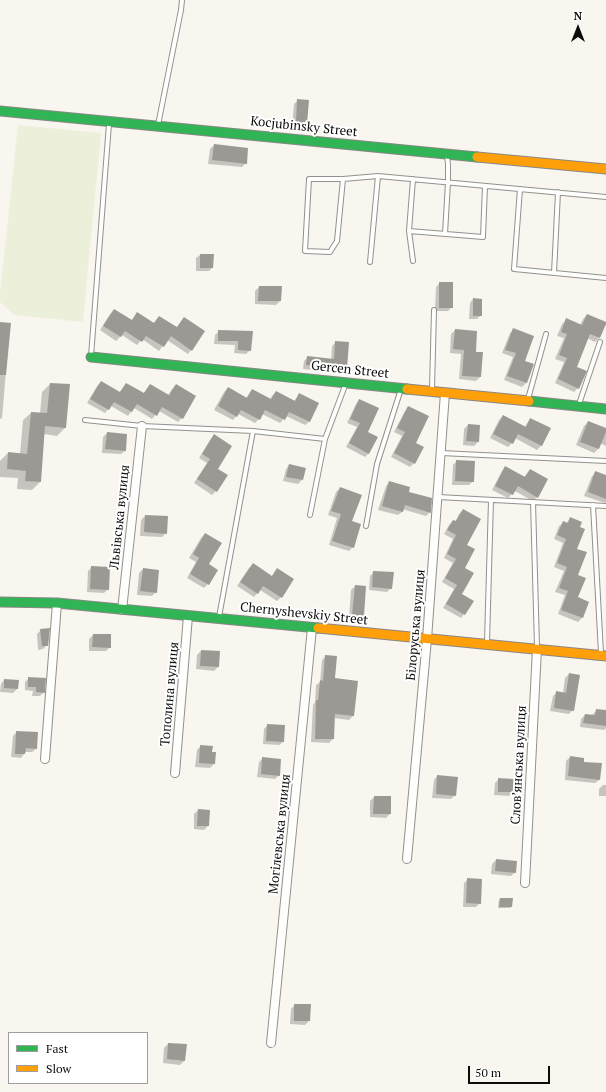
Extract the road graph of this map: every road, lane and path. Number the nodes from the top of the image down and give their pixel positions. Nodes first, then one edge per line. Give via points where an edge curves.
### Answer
1 (182, 0) edge
2 (0, 111) edge
3 (109, 121) junction
4 (158, 126) junction
5 (446, 154) junction
6 (606, 169) edge
7 (378, 176) junction
8 (413, 179) junction
9 (343, 180) junction
10 (448, 182) junction
11 (485, 186) junction
12 (520, 189) junction
13 (558, 192) junction
14 (606, 197) edge
15 (409, 230) junction
16 (445, 234) junction
17 (414, 261) dead end
18 (370, 262) dead end
19 (554, 273) junction
20 (606, 278) edge
21 (434, 310) dead end
22 (546, 334) dead end
23 (600, 342) dead end
24 (91, 357) joint
25 (346, 383) junction
26 (402, 388) junction
27 (432, 392) junction
28 (445, 393) junction
29 (527, 401) junction
30 (578, 406) junction
31 (606, 409) edge
32 (85, 420) dead end
33 (142, 426) junction
34 (253, 431) junction
35 (325, 439) junction
36 (441, 453) junction
37 (606, 461) edge
38 (438, 497) junction
39 (491, 500) junction
40 (532, 502) junction
41 (593, 505) junction
42 (606, 506) edge
43 (310, 515) dead end
44 (366, 526) dead end
45 (0, 602) edge
46 (57, 603) junction
47 (122, 610) junction
48 (188, 616) junction
49 (219, 619) junction
50 (312, 628) junction
51 (427, 639) junction
52 (487, 644) junction
53 (537, 650) junction
54 (604, 656) edge
55 (45, 759) dead end
56 (175, 773) dead end
57 (407, 859) dead end
58 (525, 883) dead end
59 (271, 1043) dead end

1 - 4 lane
2 - 3 street, Kocjubinsky Street
3 - 4 street, Kocjubinsky Street
3 - 24 lane
4 - 5 street, Kocjubinsky Street
5 - 6 street, Kocjubinsky Street
5 - 10 lane
7 - 8 lane
7 - 9 lane
7 - 18 lane
8 - 10 lane
8 - 15 lane
9 - 9 lane via 310,180 305,251 330,252 337,241
10 - 11 lane
10 - 16 lane
11 - 12 lane
11 - 16 lane via 483,237
12 - 13 lane
12 - 19 lane via 514,269
13 - 14 lane
13 - 19 lane
15 - 16 lane
15 - 17 lane
19 - 20 lane
21 - 27 lane
22 - 29 lane
23 - 30 lane
24 - 25 street, Gercen Street
25 - 26 street, Gercen Street
25 - 35 lane
26 - 27 street, Gercen Street
26 - 44 lane via 377,464
27 - 28 street, Gercen Street
28 - 29 street, Gercen Street
28 - 36 street, Білоруська вулиця
29 - 30 street, Gercen Street
30 - 31 street, Gercen Street
32 - 33 lane
33 - 34 lane
33 - 47 street, Львівська вулиця
34 - 35 lane
34 - 49 lane
35 - 43 lane
36 - 37 lane
36 - 38 street, Білоруська вулиця
38 - 39 lane
38 - 51 street, Білоруська вулиця
39 - 40 lane
39 - 52 lane
40 - 41 lane
40 - 53 lane
41 - 42 lane
41 - 54 lane
45 - 46 street, Chernyshevskiy Street
46 - 47 street, Chernyshevskiy Street
46 - 55 street
47 - 48 street, Chernyshevskiy Street
48 - 49 street, Chernyshevskiy Street
48 - 56 street, Тополина вулиця
49 - 50 street, Chernyshevskiy Street
50 - 51 street, Chernyshevskiy Street
50 - 59 street, Могілевська вулиця
51 - 52 street, Chernyshevskiy Street
51 - 57 street, Білоруська вулиця
52 - 53 street, Chernyshevskiy Street
53 - 54 street, Chernyshevskiy Street
53 - 58 street, Слов’янська вулиця

